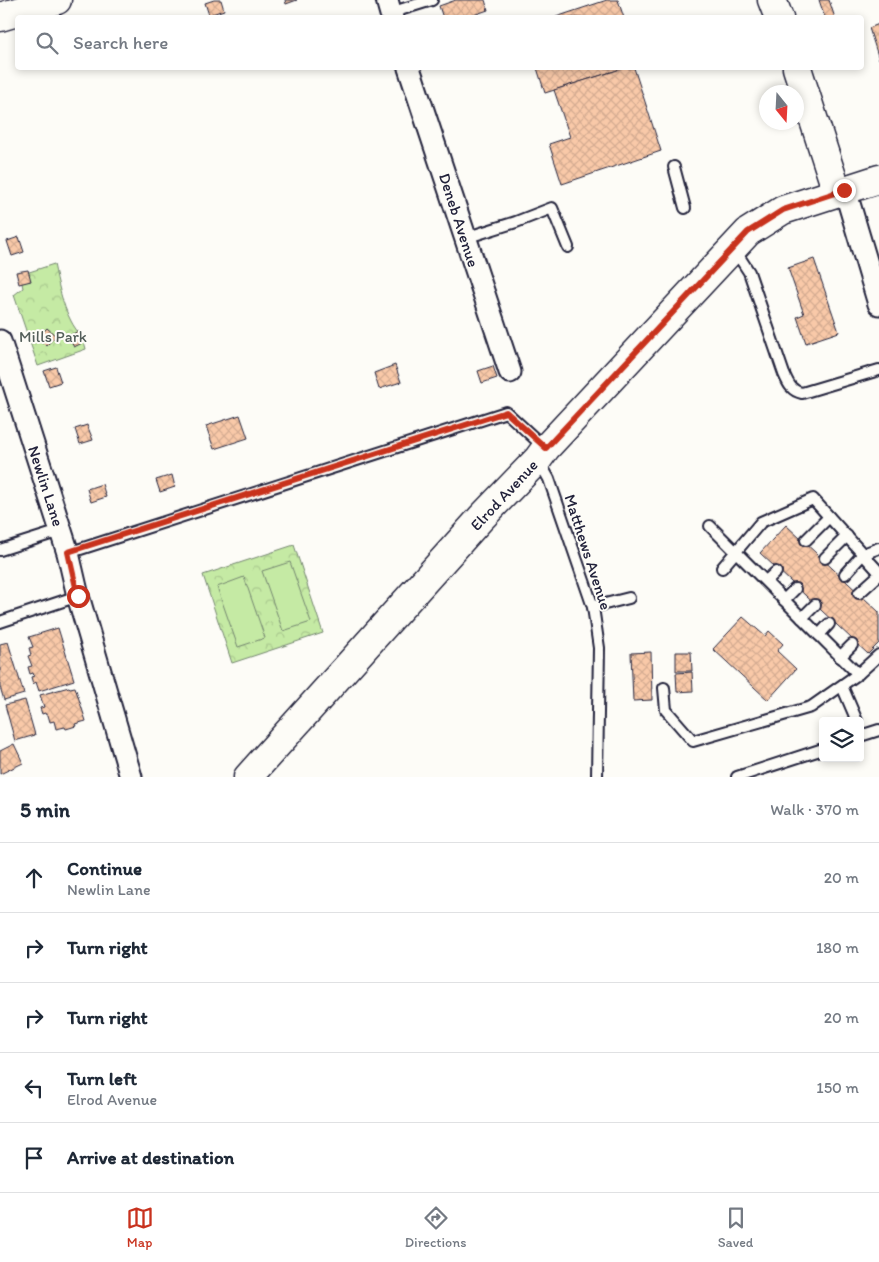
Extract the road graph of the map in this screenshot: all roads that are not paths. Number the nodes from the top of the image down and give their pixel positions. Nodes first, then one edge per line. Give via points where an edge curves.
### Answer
1 (57, 0) edge
2 (432, 0) edge
3 (772, 0) edge
4 (390, 10) edge
5 (777, 15) edge
6 (0, 17) edge
7 (410, 70) edge
8 (798, 70) edge
9 (674, 167) dead end
10 (879, 179) edge
11 (841, 191) junction
12 (685, 208) dead end
13 (465, 238) junction
14 (568, 247) dead end
15 (733, 247) junction
16 (879, 304) edge
17 (0, 341) edge
18 (879, 370) edge
19 (510, 372) dead end
20 (542, 454) junction
21 (829, 517) junction
22 (710, 526) dead end
23 (60, 531) junction
24 (848, 536) junction
25 (806, 540) dead end
26 (879, 548) edge
27 (0, 550) edge
28 (736, 551) junction
29 (68, 552) junction
30 (863, 554) junction
31 (825, 558) dead end
32 (722, 568) dead end
33 (776, 572) dead end
34 (879, 573) edge
35 (845, 574) dead end
36 (766, 581) junction
37 (795, 590) dead end
38 (859, 593) dead end
39 (78, 596) junction
40 (629, 598) dead end
41 (784, 600) junction
42 (815, 605) dead end
43 (592, 607) junction
44 (802, 618) junction
45 (0, 622) edge
46 (829, 624) dead end
47 (819, 635) junction
48 (852, 645) dead end
49 (879, 656) edge
50 (840, 657) junction
51 (858, 674) junction
52 (842, 686) junction
53 (664, 688) dead end
54 (855, 717) edge
55 (879, 730) edge
56 (864, 732) edge
57 (819, 750) edge
58 (132, 777) edge
59 (248, 777) edge
60 (597, 777) edge
61 (737, 777) edge

1 - 6 street
2 - 4 lane
3 - 5 street
7 - 13 street, Deneb Avenue
8 - 11 street
9 - 12 lane
10 - 11 street, Elrod Avenue
11 - 15 street, Elrod Avenue via 783,210 748,232
11 - 16 street
13 - 14 lane via 552,208
13 - 19 street, Deneb Avenue
15 - 18 lane via 750,272 784,374 796,392 802,393
15 - 20 street, Elrod Avenue
17 - 23 street, Newlin Lane
20 - 29 lane via 506,412
20 - 43 lane, Matthews Avenue
20 - 59 street, Elrod Avenue
21 - 24 lane
21 - 25 lane
21 - 28 lane via 813,499 761,522
22 - 28 lane
23 - 27 lane
23 - 29 street, Newlin Lane
24 - 30 lane
24 - 31 lane
26 - 30 lane
28 - 32 lane
28 - 36 lane
29 - 39 street, Newlin Lane
30 - 34 lane
30 - 35 lane
33 - 36 lane
34 - 38 lane
36 - 41 lane
37 - 41 lane
39 - 45 lane
39 - 58 street, Newlin Lane
40 - 43 lane
41 - 44 lane
42 - 44 lane
43 - 60 lane, Matthews Avenue via 599,648
44 - 47 lane
46 - 47 lane
47 - 50 lane
48 - 50 lane
49 - 51 lane
50 - 51 lane
51 - 52 lane
52 - 53 lane via 811,707 692,741 666,710
52 - 54 lane
55 - 56 lane
57 - 61 lane

